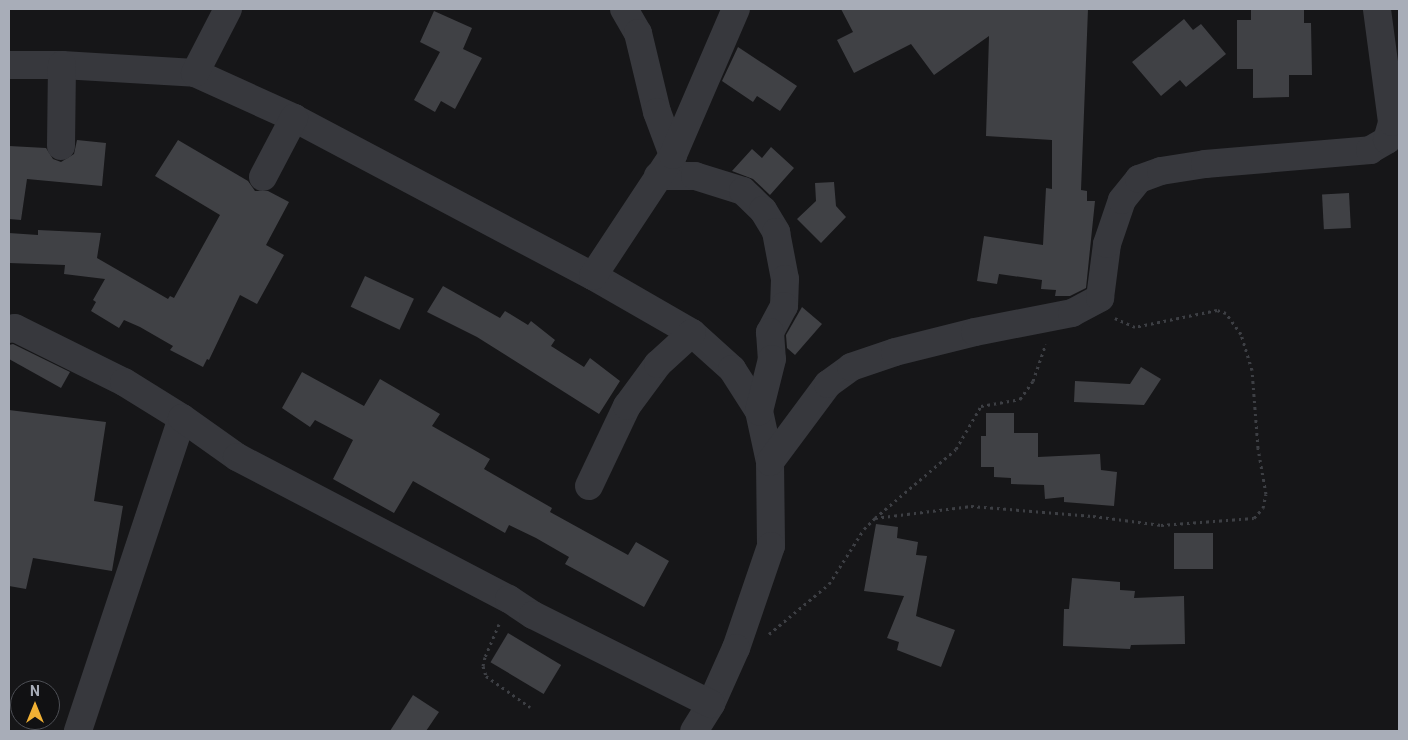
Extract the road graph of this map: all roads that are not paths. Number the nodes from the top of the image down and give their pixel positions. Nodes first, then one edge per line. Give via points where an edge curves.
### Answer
1 (228, 9) edge
2 (624, 9) edge
3 (736, 9) edge
4 (1377, 9) edge
5 (9, 65) edge
6 (62, 65) junction
7 (195, 73) junction
8 (294, 118) junction
9 (61, 146) dead end
10 (665, 166) junction
11 (262, 177) dead end
12 (593, 276) junction
13 (9, 329) edge
14 (692, 332) junction
15 (759, 410) junction
16 (182, 418) junction
17 (770, 462) junction
18 (589, 486) dead end
19 (711, 704) junction
20 (78, 731) edge
21 (694, 731) edge

1 - 7 street
2 - 10 street via 638,33 657,112
3 - 10 street
4 - 17 street via 1392,122 1388,140 1370,150 1205,164 1139,179 1122,200 1107,244 1100,298 1072,313 904,350 851,367 828,384
5 - 6 street
6 - 7 street
6 - 9 street
7 - 8 street
8 - 11 street
8 - 12 street
10 - 12 street
10 - 15 street via 743,191 762,210 776,232 785,279 784,306 770,332 772,359
12 - 14 street
13 - 16 street via 15,328 124,382
14 - 15 street via 732,369
14 - 18 street via 658,364 627,406
15 - 17 street
16 - 19 street via 237,457 509,599 533,615
16 - 20 street
17 - 19 street via 771,546 736,648
19 - 21 street

